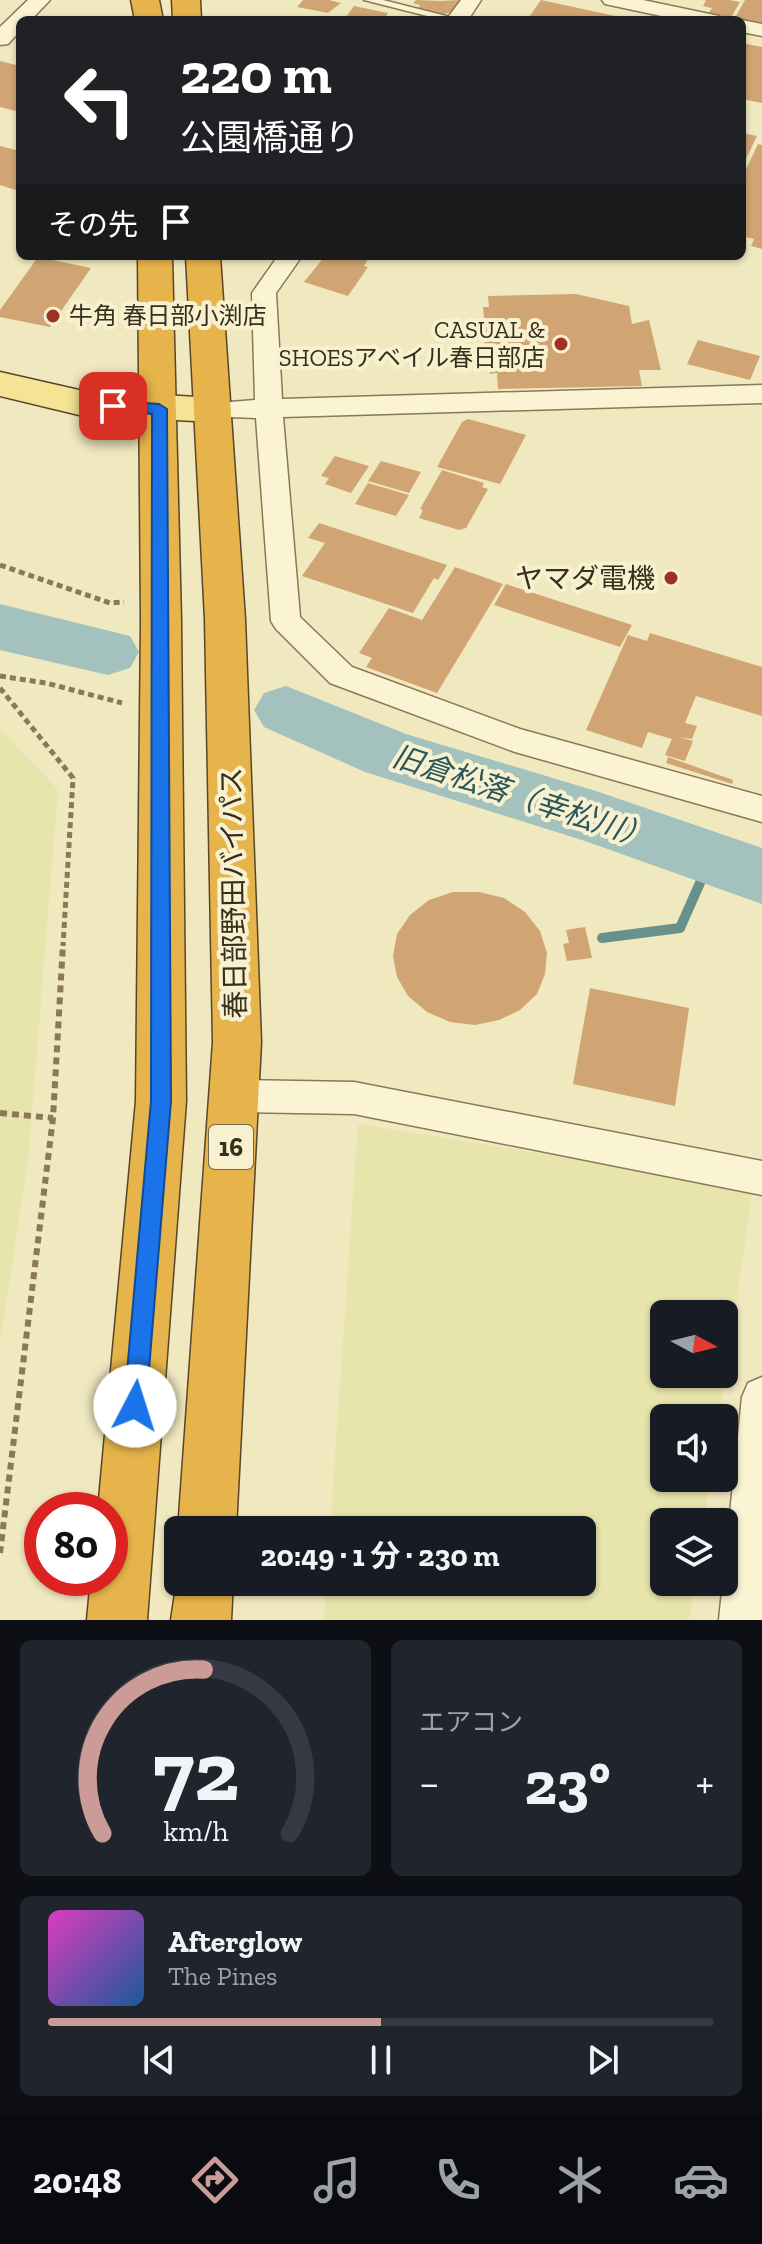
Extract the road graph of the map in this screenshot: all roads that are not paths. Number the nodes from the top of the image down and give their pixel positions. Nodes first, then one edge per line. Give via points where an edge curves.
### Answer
1 (40, 0) edge
2 (369, 0) edge
3 (612, 0) edge
4 (24, 16) edge
5 (439, 16) edge
6 (692, 16) edge
7 (16, 23) edge
8 (0, 39) edge
9 (155, 260) edge
10 (203, 260) edge
11 (287, 260) edge
12 (0, 384) edge
13 (762, 394) edge
14 (269, 408) junction
15 (159, 409) junction
16 (214, 410) junction
17 (762, 809) edge
18 (234, 1096) junction
19 (762, 1178) edge
20 (762, 1397) edge
21 (208, 1516) edge
22 (203, 1596) edge
23 (117, 1620) edge
24 (201, 1620) edge
25 (741, 1620) edge

1 - 4 street
2 - 5 lane
3 - 6 street
7 - 8 street
9 - 15 highway
10 - 16 highway, 春日部野田バイパス / 16
11 - 14 street via 264,293
12 - 15 main road via 43,398
13 - 14 street
14 - 16 street
14 - 17 street via 286,621 341,675 515,740
15 - 16 main road
15 - 23 highway via 161,1101
16 - 18 highway, 春日部野田バイパス / 16 via 229,735
18 - 19 street via 354,1098
18 - 21 highway, 春日部野田バイパス / 16
20 - 25 street
22 - 24 highway

